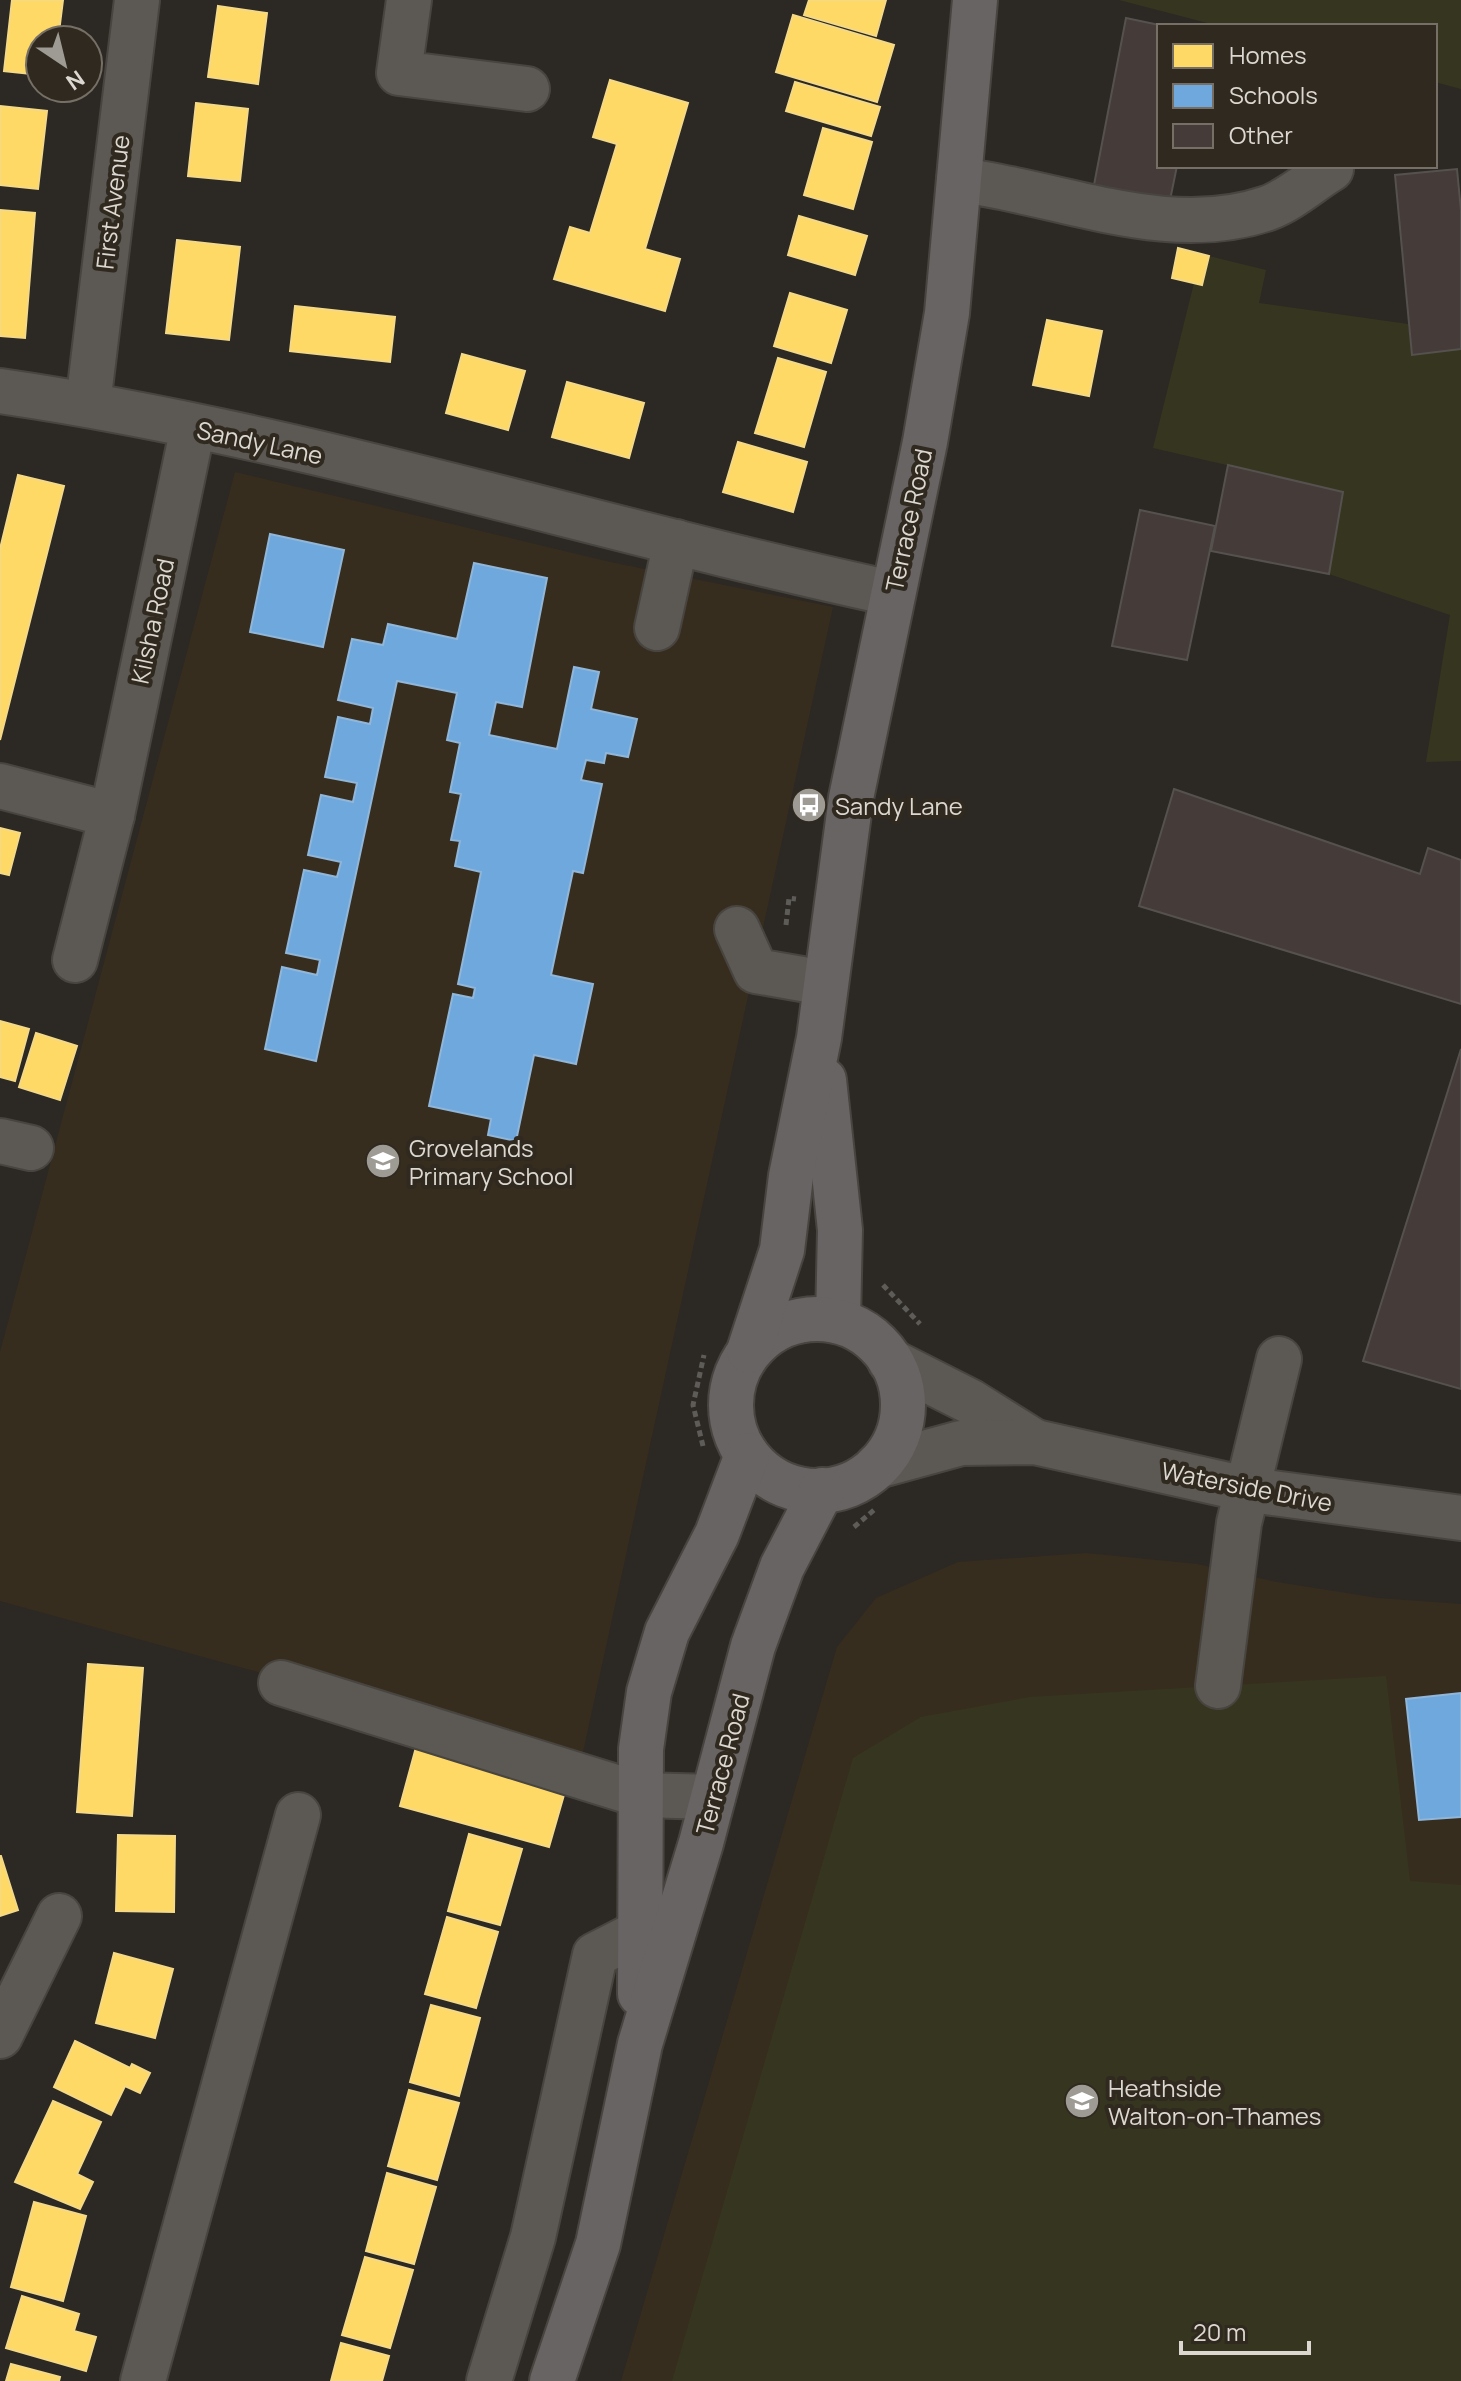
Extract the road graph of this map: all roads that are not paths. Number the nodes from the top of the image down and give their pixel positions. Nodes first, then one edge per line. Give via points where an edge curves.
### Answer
1 (137, 0) edge
2 (409, 0) edge
3 (975, 0) edge
4 (527, 89) dead end
5 (1331, 169) dead end
6 (959, 180) junction
7 (0, 391) edge
8 (88, 404) junction
9 (193, 427) junction
10 (676, 542) junction
11 (891, 593) junction
12 (657, 628) dead end
13 (0, 786) edge
14 (112, 815) junction
15 (737, 929) dead end
16 (75, 960) dead end
17 (825, 983) junction
18 (819, 1038) junction
19 (838, 1321) junction
20 (728, 1348) junction
21 (1279, 1359) dead end
22 (890, 1361) junction
23 (1035, 1442) junction
24 (726, 1457) junction
25 (880, 1484) junction
26 (822, 1490) junction
27 (1250, 1490) junction
28 (1461, 1518) edge
29 (281, 1683) dead end
30 (1218, 1686) dead end
31 (641, 1795) junction
32 (713, 1797) junction
33 (298, 1815) dead end
34 (59, 1916) dead end
35 (640, 1932) junction
36 (0, 2036) edge
37 (640, 2044) junction
38 (143, 2381) edge
39 (489, 2381) edge
40 (552, 2381) edge

1 - 8 street, First Avenue
2 - 4 street via 399,73
3 - 6 main road, Terrace Road
5 - 6 street via 1269,207 1208,220 1135,214
6 - 11 main road, Terrace Road via 947,313
7 - 8 street, Sandy Lane
8 - 9 street, Sandy Lane
9 - 10 street, Sandy Lane
9 - 14 street, Kilsha Road
10 - 11 street, Sandy Lane
10 - 12 street
11 - 17 main road, Terrace Road via 851,798
13 - 14 street
14 - 16 street, Kilsha Road
15 - 17 street via 756,971
17 - 18 main road, Terrace Road
18 - 19 main road, Terrace Road via 840,1230
18 - 20 main road, Terrace Road via 782,1250
19 - 20 main road via 805,1319
19 - 22 main road via 865,1333
20 - 24 main road via 734,1381
21 - 27 street
22 - 23 street, Waterside Drive
22 - 25 main road via 903,1406
23 - 25 street, Waterside Drive via 961,1443
23 - 27 street, Waterside Drive
24 - 26 main road via 800,1489
24 - 31 main road, Terrace Road via 717,1534 667,1632 649,1692
25 - 26 main road via 852,1482
26 - 32 main road, Terrace Road via 782,1567 753,1646
27 - 28 street, Waterside Drive
27 - 30 street via 1239,1523
29 - 31 street
31 - 32 street
31 - 35 main road, Terrace Road
32 - 37 main road, Terrace Road
33 - 38 street
34 - 36 street
35 - 37 main road, Terrace Road
35 - 39 street via 595,1955 533,2237
37 - 40 main road, Terrace Road via 598,2244

